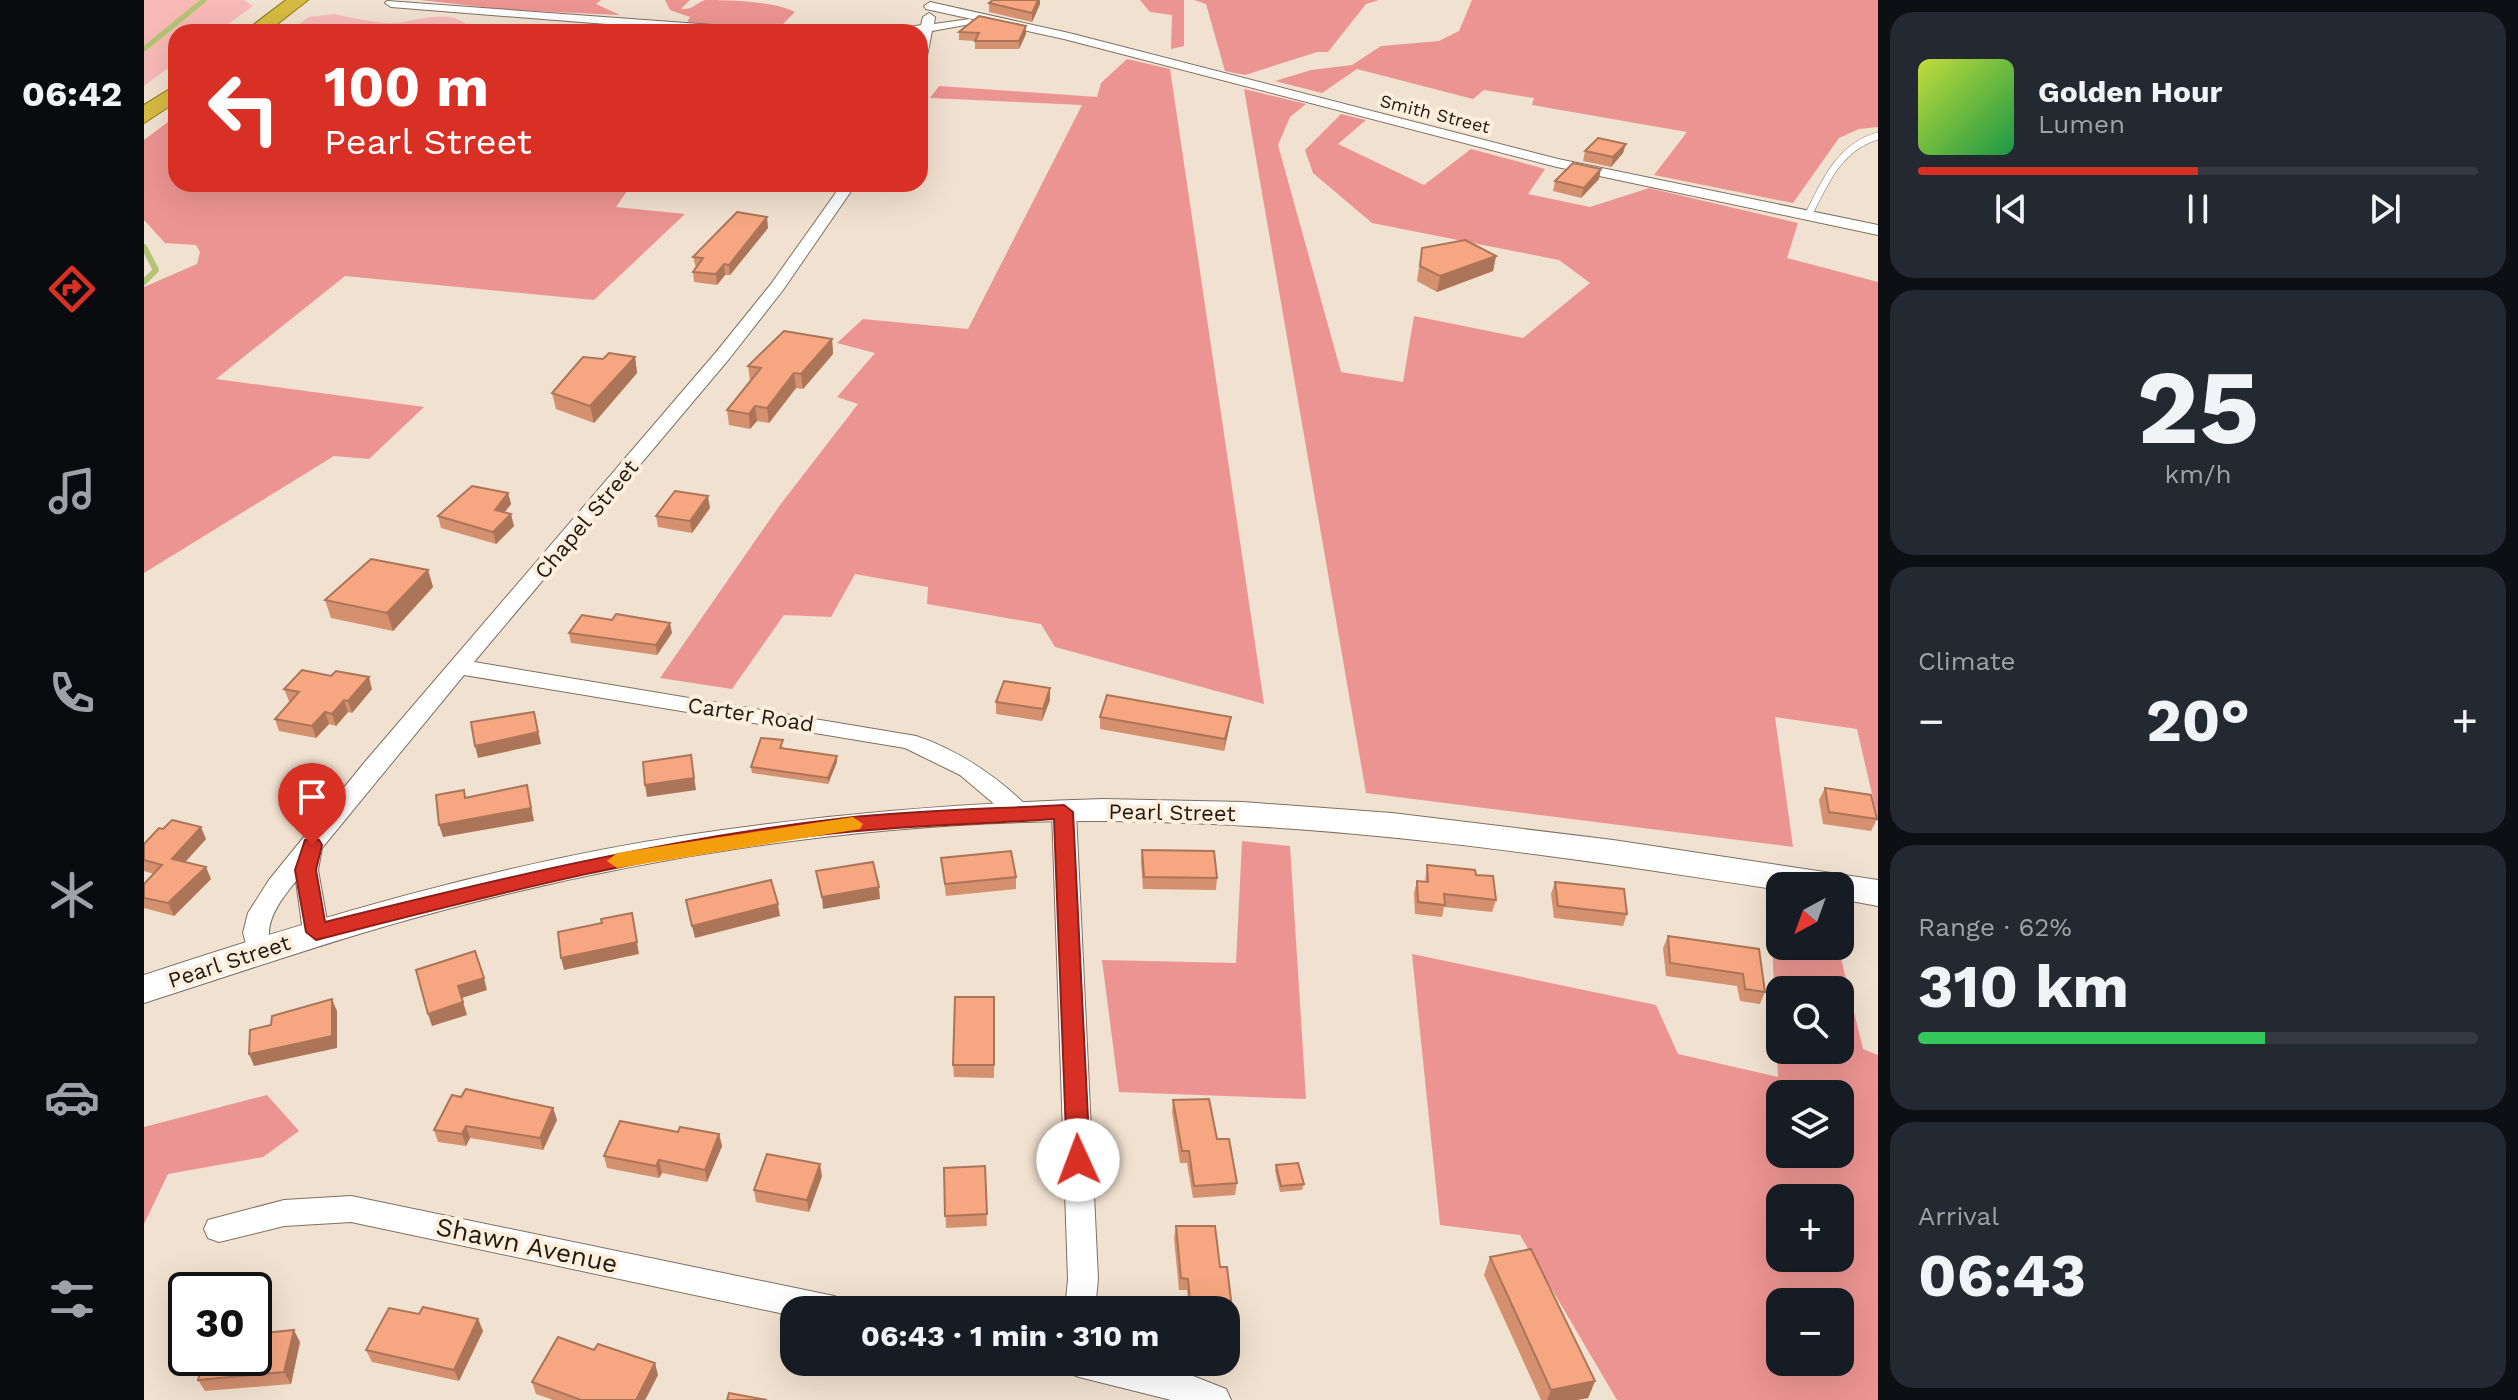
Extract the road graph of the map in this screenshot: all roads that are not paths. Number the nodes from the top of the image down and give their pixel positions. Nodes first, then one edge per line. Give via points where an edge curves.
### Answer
1 (298, 0) edge
2 (391, 3) dead end
3 (930, 3) edge
4 (985, 21) junction
5 (265, 24) edge
6 (654, 24) edge
7 (929, 29) junction
8 (928, 33) edge
9 (168, 97) edge
10 (144, 116) edge
11 (1878, 136) edge
12 (843, 192) edge
13 (1808, 216) junction
14 (1878, 230) edge
15 (460, 667) junction
16 (1064, 812) junction
17 (1020, 813) junction
18 (312, 845) junction
19 (1766, 876) edge
20 (1854, 889) edge
21 (1878, 893) edge
22 (316, 932) junction
23 (259, 950) junction
24 (144, 989) edge
25 (219, 1229) dead end
26 (1081, 1296) edge
27 (780, 1299) edge
28 (1136, 1376) edge
29 (1215, 1400) edge

1 - 5 highway
2 - 6 street
3 - 4 street, Smith Street
3 - 7 street
4 - 7 street, Smith Street
4 - 13 street, Smith Street via 1065,36 1557,163
7 - 8 street
9 - 10 highway
11 - 13 lane via 1859,142 1844,158
12 - 15 street, Chapel Street via 751,320
13 - 14 street, Smith Street
15 - 17 street, Carter Road via 908,741 958,761
15 - 18 street, Chapel Street
16 - 17 main road, Pearl Street
16 - 19 main road, Pearl Street via 1228,812 1379,822
16 - 26 street
17 - 22 main road, Pearl Street via 847,825 704,845 526,879
18 - 22 street via 306,870
18 - 23 street, Chapel Street via 261,913
20 - 21 main road
22 - 23 main road, Pearl Street
23 - 24 main road, Pearl Street
25 - 27 street, Shawn Avenue via 267,1213 351,1209
28 - 29 street

